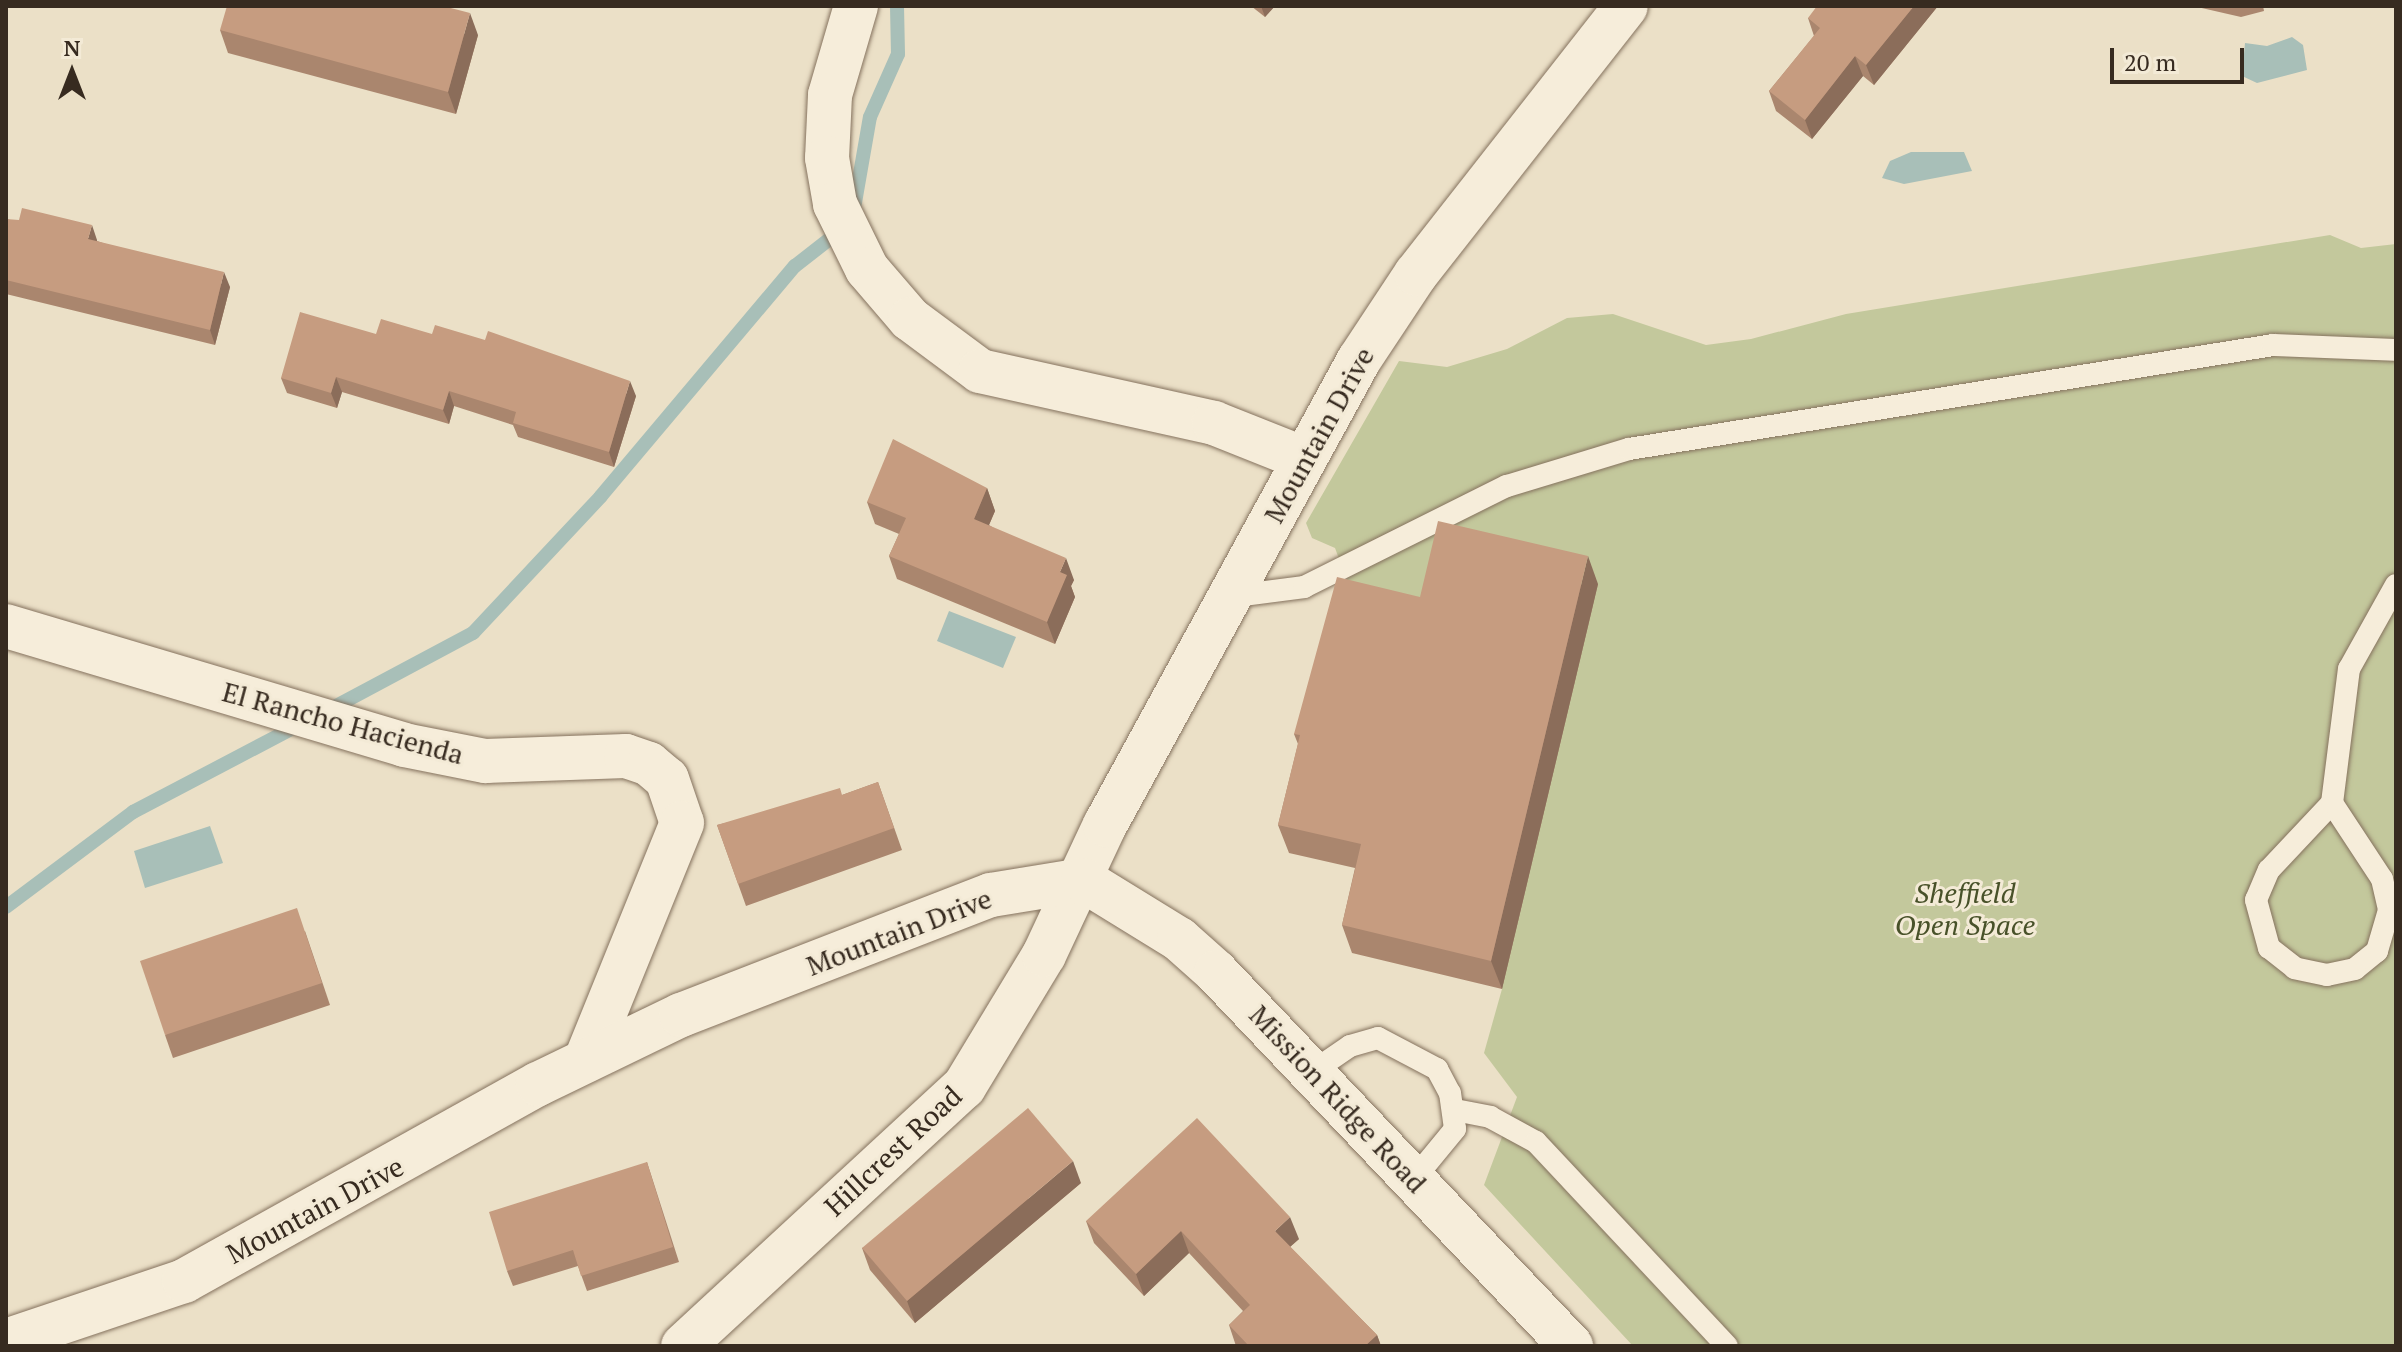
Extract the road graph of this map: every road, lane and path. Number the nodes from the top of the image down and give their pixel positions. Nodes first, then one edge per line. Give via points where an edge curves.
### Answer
1 (856, 6) edge
2 (1626, 6) edge
3 (2396, 350) edge
4 (1302, 458) junction
5 (2396, 585) edge
6 (1235, 596) junction
7 (6, 626) edge
8 (2332, 803) junction
9 (1083, 880) junction
10 (586, 1060) junction
11 (1312, 1072) junction
12 (1455, 1110) junction
13 (1413, 1180) junction
14 (6, 1341) edge
15 (683, 1346) edge
16 (1571, 1346) edge
17 (1727, 1346) edge

1 - 4 street via 830,95 832,189 867,269 910,319 980,371 1214,423
2 - 4 street, Mountain Drive via 1416,274
3 - 6 lane via 2273,345 1629,449 1496,490 1304,587
4 - 6 street, Mountain Drive
5 - 8 lane via 2349,669
6 - 9 street, Mountain Drive via 1105,825
7 - 10 street, El Rancho Hacienda via 404,745 485,761 626,756 649,764 678,800 677,846
8 - 8 lane via 2373,860 2389,910 2377,951 2355,969 2327,975 2295,968 2269,948 2256,900 2269,870
9 - 10 street, Mountain Drive via 991,895 681,1015
9 - 11 street, Mission Ridge Road via 1179,939
9 - 15 street, Hillcrest Road via 964,1087
10 - 14 street, Mountain Drive via 184,1281
11 - 12 lane via 1366,1039 1385,1038 1437,1069
11 - 13 street, Mission Ridge Road
12 - 13 lane via 1449,1141
12 - 17 lane via 1499,1121 1536,1142
13 - 16 street, Mission Ridge Road

